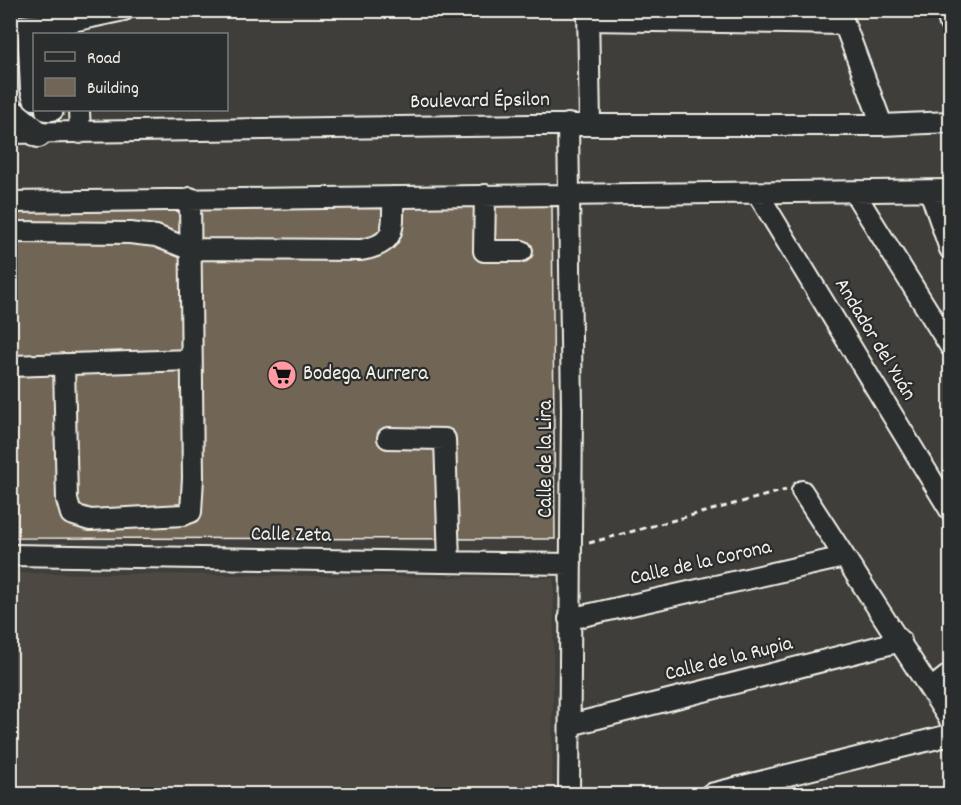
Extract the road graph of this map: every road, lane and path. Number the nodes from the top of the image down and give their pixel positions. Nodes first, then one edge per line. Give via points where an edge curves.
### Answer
1 (124, 10) edge
2 (946, 10) edge
3 (588, 15) edge
4 (842, 17) edge
5 (951, 24) edge
6 (20, 27) edge
7 (74, 28) edge
8 (33, 95) edge
9 (10, 111) edge
10 (79, 111) edge
11 (951, 122) edge
12 (568, 124) junction
13 (590, 124) junction
14 (882, 125) junction
15 (10, 133) edge
16 (80, 133) junction
17 (38, 134) junction
18 (930, 190) junction
19 (951, 190) edge
20 (854, 192) junction
21 (570, 194) junction
22 (758, 194) junction
23 (485, 195) junction
24 (393, 197) junction
25 (190, 198) junction
26 (10, 202) edge
27 (10, 232) edge
28 (189, 249) junction
29 (951, 249) edge
30 (522, 250) dead end
31 (951, 346) edge
32 (191, 360) junction
33 (64, 364) junction
34 (10, 366) edge
35 (388, 438) dead end
36 (802, 491) joint
37 (951, 510) edge
38 (10, 555) edge
39 (571, 556) junction
40 (844, 557) junction
41 (449, 562) junction
42 (569, 619) junction
43 (900, 641) junction
44 (951, 674) edge
45 (931, 689) junction
46 (951, 720) edge
47 (570, 725) junction
48 (951, 735) edge
49 (569, 795) edge
50 (711, 795) edge

1 - 7 street
2 - 5 street
3 - 4 street
3 - 13 street
4 - 14 street
6 - 7 street
6 - 8 street
9 - 17 main road
10 - 16 street
11 - 14 street, Boulevard Épsilon
12 - 13 street, Boulevard Épsilon
12 - 16 street, Boulevard Épsilon
12 - 21 street, Calle de la Lira
13 - 14 street, Boulevard Épsilon
15 - 17 street, Boulevard Épsilon
16 - 17 street, Boulevard Épsilon
18 - 19 street
18 - 20 street
18 - 29 street
20 - 22 street
20 - 31 street
21 - 22 street
21 - 23 street
21 - 39 street, Calle de la Lira
22 - 37 street, Andador del Yuán
23 - 24 street
23 - 30 street via 484,251
24 - 25 street
24 - 28 street via 390,237 372,248
25 - 26 street
25 - 28 street
27 - 28 street via 130,233 156,236
28 - 32 street
32 - 33 street
32 - 33 street via 191,512 90,520 75,517 67,506
33 - 34 street
35 - 41 street via 445,439
36 - 39 path via 783,490
36 - 40 street
38 - 41 street, Calle Zeta
39 - 41 street, Calle Zeta
39 - 42 street, Calle de la Lira
40 - 42 street, Calle de la Corona
40 - 43 street
42 - 47 street, Calle de la Lira
43 - 45 street
43 - 47 street, Calle de la Rupia
44 - 45 street
45 - 46 street
47 - 49 street, Calle de la Lira
48 - 50 street

